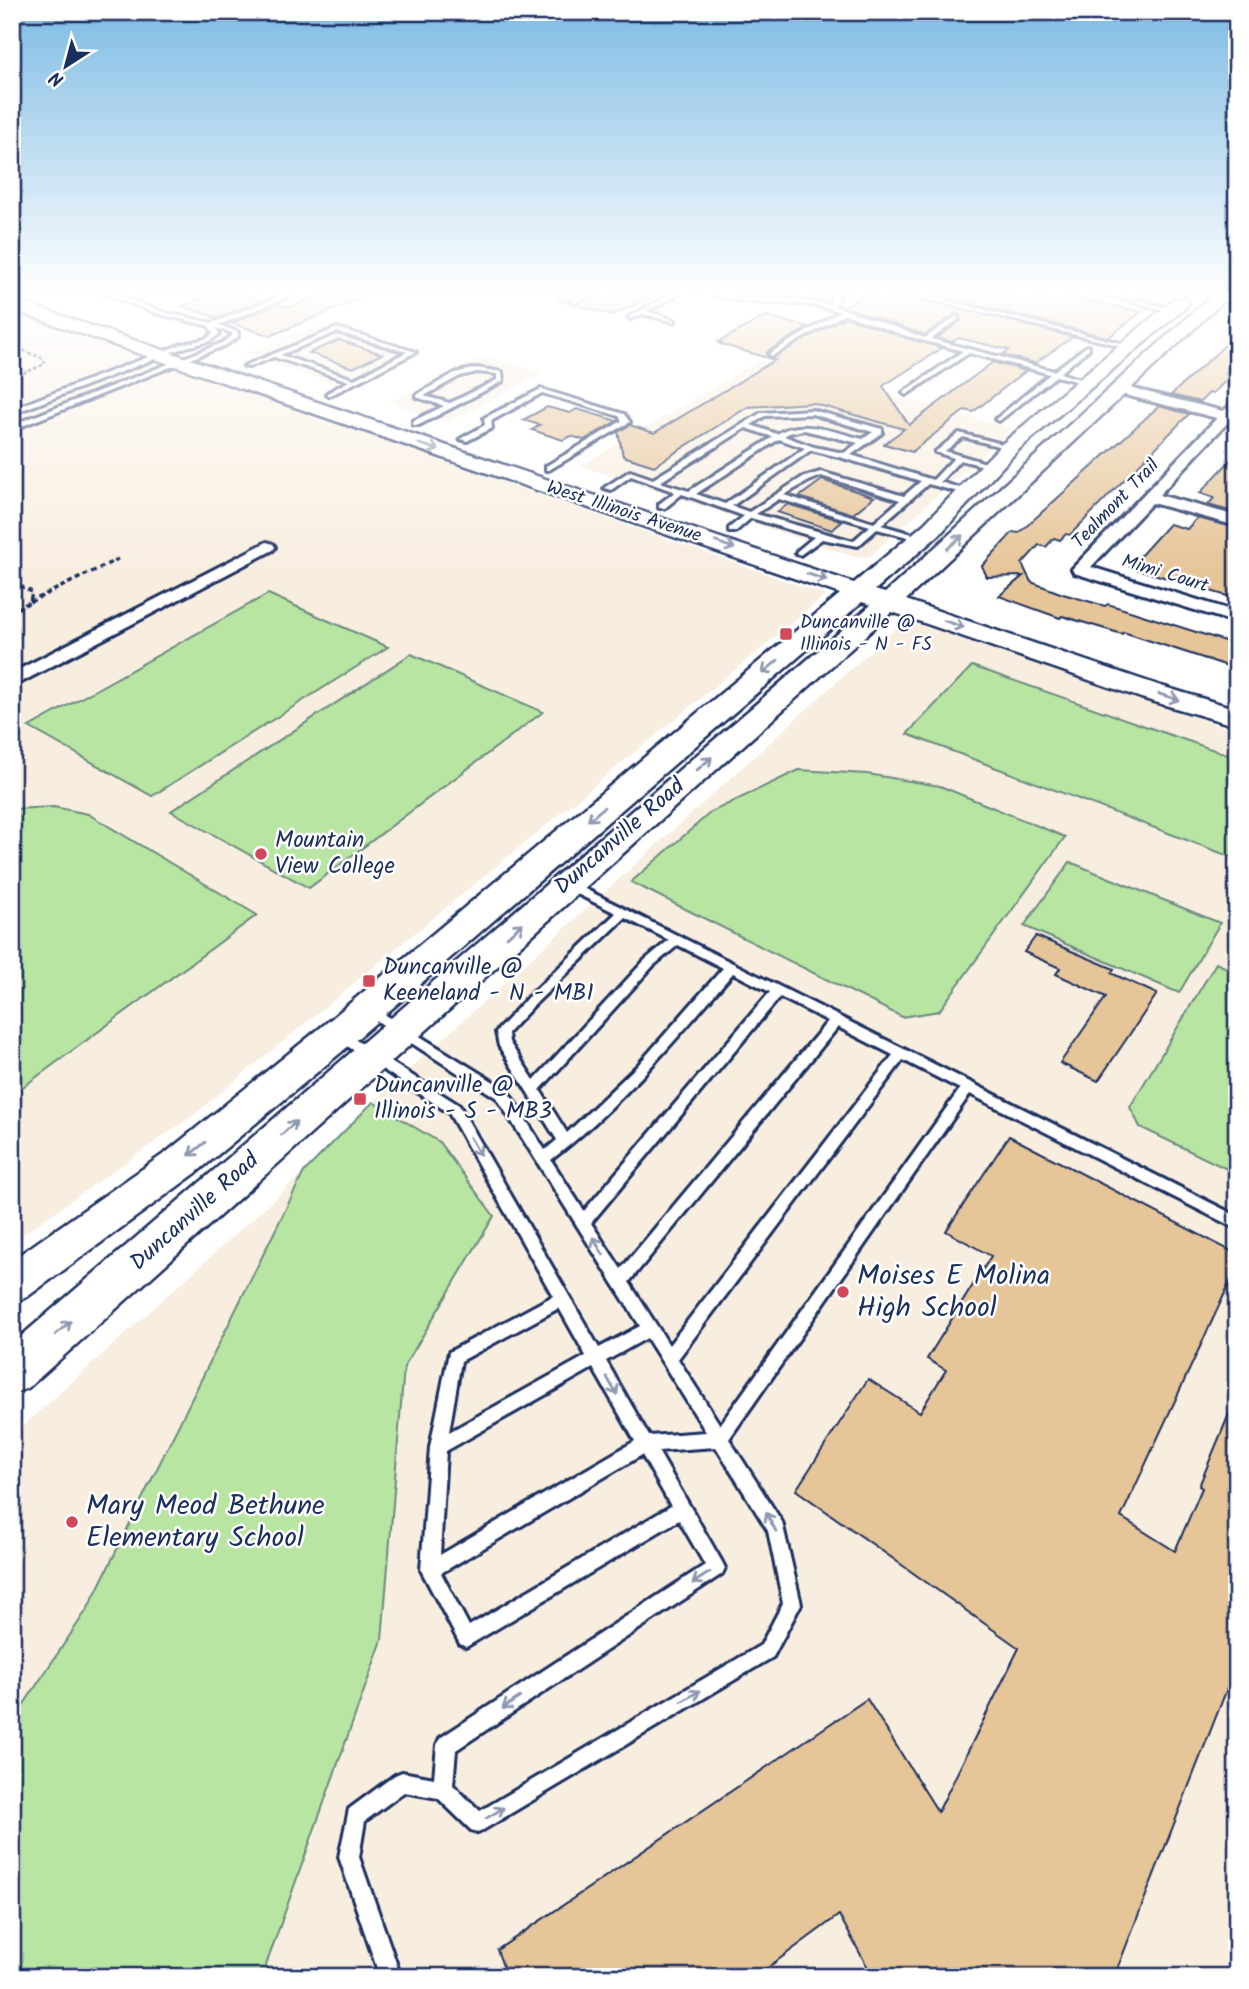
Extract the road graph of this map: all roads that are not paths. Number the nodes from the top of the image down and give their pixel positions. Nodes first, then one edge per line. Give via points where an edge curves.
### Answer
1 (77, 387) edge
2 (105, 387) edge
3 (269, 387) edge
4 (308, 387) edge
5 (343, 387) edge
6 (435, 387) edge
7 (490, 387) edge
8 (915, 387) edge
9 (1040, 387) edge
10 (1081, 387) edge
11 (1106, 387) edge
12 (1121, 387) edge
13 (1118, 390) junction
14 (906, 393) dead end
15 (329, 394) junction
16 (451, 406) junction
17 (12, 412) edge
18 (1233, 413) edge
19 (999, 419) dead end
20 (416, 423) junction
21 (744, 425) junction
22 (12, 428) edge
23 (394, 435) junction
24 (776, 437) junction
25 (464, 439) junction
26 (864, 442) junction
27 (1010, 447) junction
28 (811, 448) junction
29 (845, 456) junction
30 (959, 457) junction
31 (992, 466) junction
32 (549, 468) junction
33 (654, 482) junction
34 (931, 482) junction
35 (681, 491) junction
36 (967, 493) junction
37 (600, 494) junction
38 (690, 495) junction
39 (778, 496) junction
40 (1149, 496) junction
41 (906, 499) junction
42 (662, 506) junction
43 (726, 508) junction
44 (750, 515) junction
45 (1237, 521) edge
46 (876, 526) junction
47 (732, 530) junction
48 (820, 536) junction
49 (920, 539) junction
50 (267, 547) dead end
51 (800, 553) junction
52 (1080, 569) joint
53 (882, 590) junction
54 (1237, 618) edge
55 (12, 681) edge
56 (1237, 695) edge
57 (1237, 718) edge
58 (567, 884) junction
59 (623, 912) junction
60 (677, 940) junction
61 (731, 967) junction
62 (778, 991) junction
63 (367, 1009) junction
64 (836, 1020) junction
65 (401, 1030) junction
66 (338, 1034) junction
67 (901, 1053) junction
68 (370, 1057) junction
69 (968, 1087) junction
70 (533, 1089) junction
71 (566, 1143) junction
72 (543, 1159) junction
73 (583, 1222) junction
74 (1237, 1223) edge
75 (620, 1281) junction
76 (12, 1284) edge
77 (562, 1298) junction
78 (650, 1328) junction
79 (596, 1357) junction
80 (669, 1358) junction
81 (12, 1373) edge
82 (720, 1439) junction
83 (645, 1444) junction
84 (438, 1447) junction
85 (682, 1509) junction
86 (430, 1570) junction
87 (443, 1789) junction
88 (391, 1977) edge

1 - 17 lane
2 - 22 lane
3 - 23 main road, West Illinois Avenue
4 - 15 main road, West Illinois Avenue
5 - 15 lane
6 - 16 lane via 418,396
7 - 16 lane
8 - 14 lane
9 - 19 lane
10 - 27 main road, Duncanville Road
11 - 13 main road
12 - 13 main road, Duncanville Road
13 - 18 street
53 -> 13 main road, Duncanville Road
15 - 20 main road, West Illinois Avenue
16 - 20 lane
18 - 40 street, Tealmont Trail
20 - 23 main road
20 - 25 main road, West Illinois Avenue
21 - 24 lane
21 - 26 lane via 763,414 812,412 879,431
21 - 33 lane
23 -> 37 main road, West Illinois Avenue
24 - 26 lane via 804,428
24 - 28 lane
24 - 38 lane
25 - 32 main road, West Illinois Avenue
25 - 32 lane via 489,426 487,420 541,391 622,415 626,422
26 - 29 lane
27 - 30 lane via 962,435 939,452
27 - 31 main road, Duncanville Road
28 - 29 lane
28 - 43 lane
29 - 34 lane
30 - 31 lane
30 - 34 lane
31 - 36 main road, Duncanville Road
32 - 37 main road, West Illinois Avenue
33 - 35 lane
33 - 37 lane via 630,473
34 - 36 lane
34 - 41 lane
35 - 38 lane
35 - 42 lane
36 - 49 main road, Duncanville Road
37 - 42 main road, West Illinois Avenue
37 -> 53 main road, West Illinois Avenue
38 - 43 lane
39 - 41 lane via 821,474
39 - 44 lane
39 - 46 lane
40 - 45 street
40 - 52 street, Tealmont Trail
41 - 46 lane
42 - 47 main road, West Illinois Avenue
43 - 44 lane
44 - 47 lane
44 - 48 lane
46 - 48 lane via 855,544
46 - 49 lane
47 - 51 main road, West Illinois Avenue
48 - 51 lane
49 - 53 main road, Duncanville Road
50 - 55 street
51 - 53 main road, West Illinois Avenue
52 - 54 street, Mimi Court
53 - 56 main road, West Illinois Avenue
53 -> 57 main road, West Illinois Avenue via 1151,692
58 -> 53 main road, Duncanville Road
53 -> 63 main road, Duncanville Road
58 - 59 lane
65 -> 58 main road, Duncanville Road
59 - 60 lane
59 - 70 lane via 502,1032 503,1044
60 - 61 lane
60 - 70 lane via 649,963
61 - 62 lane
61 - 71 lane via 608,1107
62 - 64 lane
62 - 73 lane
63 - 65 lane
63 - 66 main road, Duncanville Road
64 - 67 lane
64 - 75 lane
65 - 68 main road, Duncanville Road
65 - 72 lane via 502,1094
66 - 68 lane
66 -> 76 main road, Duncanville Road via 182,1162
67 - 69 lane
67 - 80 lane
68 -> 77 lane via 454,1109
81 -> 68 main road, Duncanville Road
69 - 74 lane
69 - 82 lane
70 - 71 lane
71 - 72 lane
72 - 73 lane
75 -> 73 lane
75 - 78 lane
77 - 79 lane
77 - 84 lane via 454,1357
78 - 79 lane
78 - 80 lane
79 -> 83 lane
79 - 84 lane
80 - 82 lane
82 - 83 lane
87 -> 82 lane via 478,1823 767,1651 792,1604 776,1528
83 - 85 lane
83 - 86 lane
84 - 86 lane
85 - 86 lane via 466,1638
85 -> 87 lane via 716,1568 447,1745
87 - 88 lane via 402,1782 356,1816 349,1857

